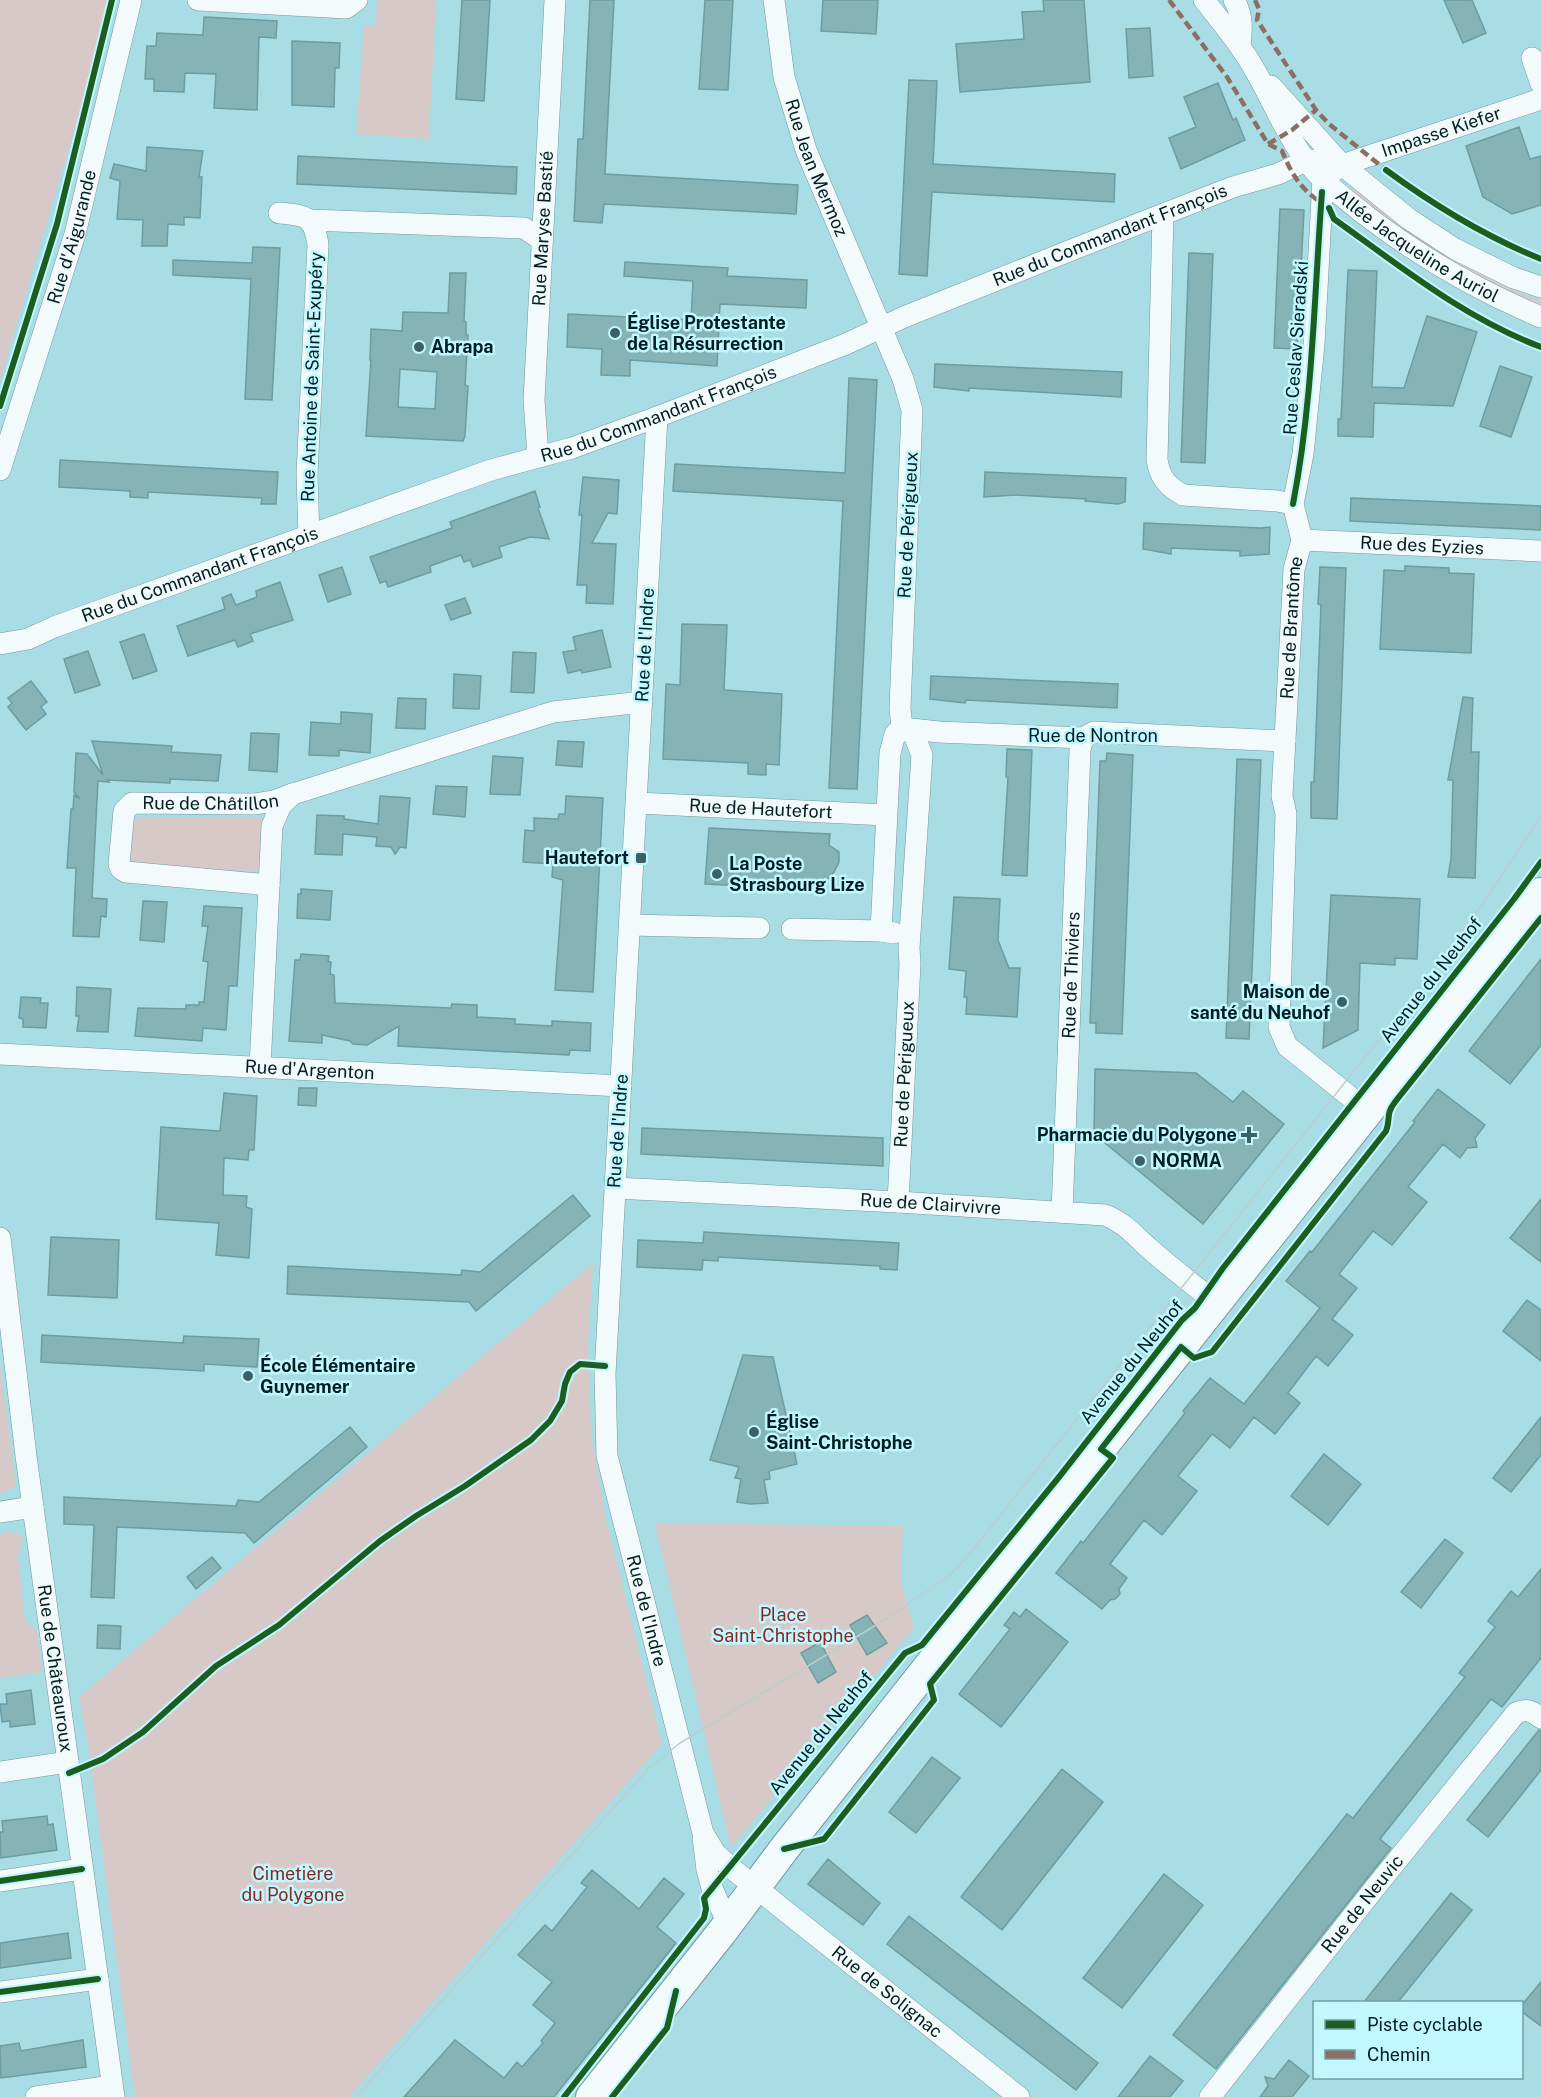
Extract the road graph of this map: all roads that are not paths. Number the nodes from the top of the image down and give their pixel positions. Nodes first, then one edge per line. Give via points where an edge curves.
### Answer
1 (131, 0) edge
2 (198, 0) edge
3 (357, 0) edge
4 (555, 0) edge
5 (774, 0) edge
6 (1204, 0) edge
7 (1239, 2) edge
8 (1245, 55) junction
9 (1532, 58) dead end
10 (1541, 84) edge
11 (1541, 99) edge
12 (1305, 159) junction
13 (1342, 165) junction
14 (1323, 179) junction
15 (279, 213) dead end
16 (1163, 215) junction
17 (310, 220) junction
18 (542, 240) junction
19 (1541, 287) edge
20 (1541, 317) edge
21 (882, 328) junction
22 (657, 417) junction
23 (538, 456) junction
24 (0, 470) edge
25 (1293, 504) junction
26 (309, 536) junction
27 (1302, 540) junction
28 (1541, 551) edge
29 (0, 644) edge
30 (642, 702) junction
31 (902, 728) junction
32 (1083, 738) junction
33 (1285, 741) junction
34 (293, 794) junction
35 (636, 803) junction
36 (886, 815) junction
37 (270, 885) junction
38 (1541, 893) edge
39 (630, 924) junction
40 (759, 928) dead end
41 (792, 929) dead end
42 (881, 931) junction
43 (909, 948) junction
44 (0, 1054) edge
45 (260, 1066) junction
46 (621, 1086) junction
47 (1369, 1112) junction
48 (615, 1188) junction
49 (898, 1202) junction
50 (1062, 1212) junction
51 (0, 1238) edge
52 (1216, 1303) junction
53 (33, 1507) junction
54 (0, 1512) edge
55 (1541, 1718) edge
56 (68, 1762) junction
57 (0, 1772) edge
58 (703, 1833) junction
59 (82, 1869) junction
60 (0, 1881) edge
61 (755, 1887) junction
62 (728, 1924) junction
63 (98, 1979) junction
64 (0, 1992) edge
65 (113, 2092) edge
66 (36, 2097) edge
67 (591, 2097) edge
68 (1019, 2097) edge
69 (1210, 2097) edge

1 - 24 street, Rue d'Aigurande via 75,234
2 - 3 street via 346,8
4 - 18 street, Rue Maryse Bastié
5 - 21 street, Rue Jean Mermoz via 784,76 806,150
6 - 8 street, Allée Jacqueline Auriol
7 - 8 street
8 - 12 street, Allée Jacqueline Auriol
8 - 13 street, Allée Jacqueline Auriol
9 - 10 street
11 - 13 street, Impasse Kiefer
12 - 13 street
12 - 14 street, Allée Jacqueline Auriol
12 - 16 street, Rue du Commandant François via 1278,174
13 - 14 street
13 - 19 street, Allée Jacqueline Auriol via 1409,219 1455,249
14 - 20 street, Allée Jacqueline Auriol via 1414,251 1499,300
14 - 25 street, Rue Ceslav Sieradski via 1314,344 1303,454
15 - 17 street
16 - 21 street, Rue du Commandant François
16 - 25 street via 1159,470 1171,488 1183,495
17 - 18 street via 524,228
17 - 26 street, Rue Antoine de Saint-Exupéry via 318,245 306,474
18 - 23 street, Rue Maryse Bastié via 534,400
21 - 22 street, Rue du Commandant François
21 - 31 street, Rue de Périgueux via 912,410
22 - 23 street, Rue du Commandant François
22 - 30 street, Rue de l'Indre
23 - 26 street, Rue du Commandant François
25 - 27 street, Rue de Brantôme
26 - 29 street, Rue du Commandant François via 28,639
27 - 28 street, Rue des Eyzies
27 - 33 street, Rue de Brantôme via 1294,570
30 - 34 street, Rue de Châtillon via 553,712
30 - 35 street, Rue de l'Indre
31 - 32 street, Rue de Nontron
31 - 36 street, Rue de Périgueux via 892,742
31 - 43 street, Rue de Périgueux via 914,735 922,755
32 - 33 street, Rue de Nontron via 1094,732
32 - 50 street, Rue de Thiviers
33 - 47 street, Rue de Brantôme via 1279,1027 1287,1046
34 - 37 street, Rue de Châtillon via 281,805 272,826
34 - 37 street, Rue de Châtillon via 254,804 132,803 124,811 119,864 126,872
35 - 36 street, Rue de Hautefort
35 - 39 street, Rue de l'Indre
36 - 42 street, Rue de Périgueux
37 - 45 street, Rue de Châtillon
38 - 47 street, Avenue du Neuhof
39 - 40 street
39 - 46 street, Rue de l'Indre
41 - 42 street
42 - 43 street via 901,937
43 - 49 street, Rue de Périgueux
44 - 45 street, Rue d'Argenton
45 - 46 street, Rue d'Argenton
46 - 48 street, Rue de l'Indre
47 - 52 street, Avenue du Neuhof
48 - 49 street, Rue de Clairvivre
48 - 58 street, Rue de l'Indre via 605,1374 607,1456
49 - 50 street, Rue de Clairvivre
50 - 52 street, Rue de Clairvivre via 1116,1219
51 - 53 street, Rue de Châteauroux
52 - 61 street, Avenue du Neuhof
53 - 54 street
53 - 56 street, Rue de Châteauroux
55 - 69 street, Rue de Neuvic via 1531,1710 1516,1713
56 - 57 street
56 - 59 street, Rue de Châteauroux
58 - 61 street, Rue de l'Indre via 715,1853
58 - 62 street, Rue de l'Indre via 707,1870
59 - 60 street
59 - 63 street, Rue de Châteauroux
61 - 62 street, Avenue du Neuhof
61 - 68 street, Rue de Solignac
62 - 67 street, Avenue du Neuhof
63 - 64 street
63 - 65 street, Rue de Châteauroux
65 - 66 street

